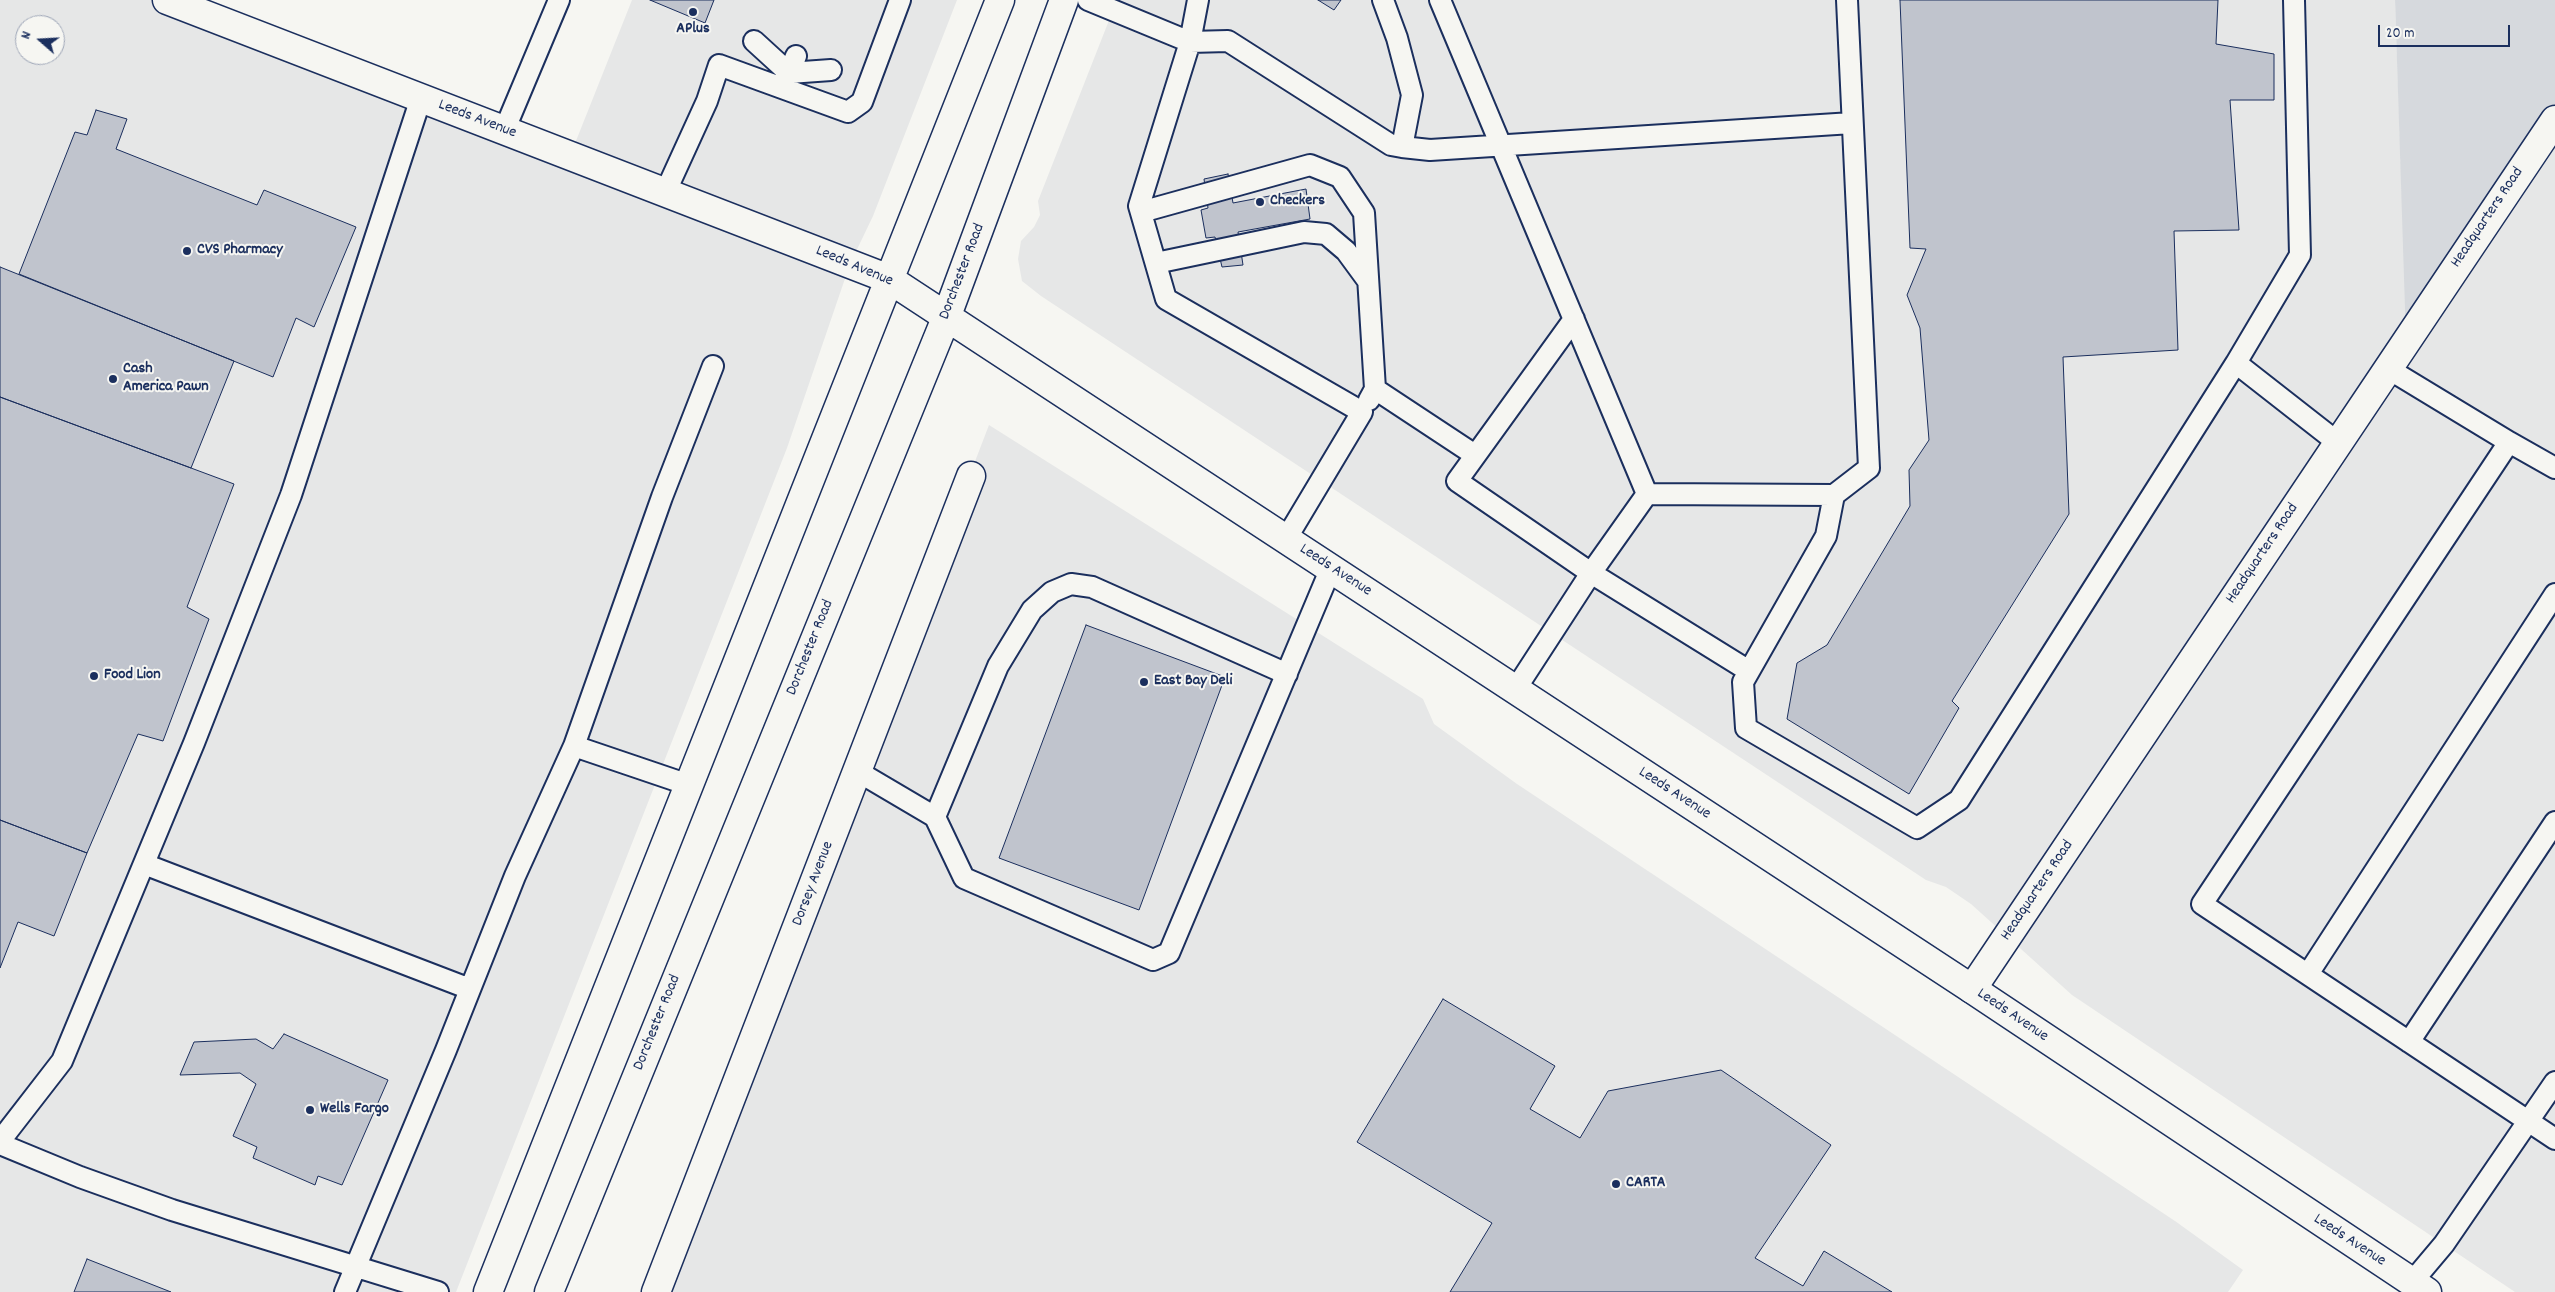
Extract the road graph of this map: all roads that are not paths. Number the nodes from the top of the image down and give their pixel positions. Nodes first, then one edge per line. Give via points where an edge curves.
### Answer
1 (166, 0) edge
2 (559, 0) edge
3 (900, 0) edge
4 (1000, 0) edge
5 (1064, 0) edge
6 (1088, 0) edge
7 (1198, 0) edge
8 (1383, 0) edge
9 (1440, 0) edge
10 (1847, 0) edge
11 (2294, 0) edge
12 (754, 42) dead end
13 (1190, 42) junction
14 (830, 70) dead end
15 (790, 73) junction
16 (421, 98) junction
17 (2555, 120) edge
18 (1852, 123) junction
19 (504, 131) junction
20 (1500, 144) junction
21 (1402, 147) junction
22 (665, 193) junction
23 (1141, 212) junction
24 (1156, 263) junction
25 (889, 279) junction
26 (1368, 281) junction
27 (946, 318) junction
28 (1574, 319) junction
29 (2236, 363) junction
30 (713, 366) dead end
31 (2387, 368) junction
32 (1375, 389) junction
33 (1362, 412) junction
34 (2338, 442) junction
35 (2509, 442) junction
36 (1475, 455) junction
37 (2555, 468) edge
38 (971, 476) dead end
39 (1647, 494) junction
40 (1834, 495) junction
41 (1286, 539) junction
42 (1331, 568) junction
43 (1592, 573) junction
44 (2555, 594) edge
45 (1749, 671) junction
46 (1287, 674) junction
47 (1515, 690) junction
48 (574, 746) junction
49 (857, 771) junction
50 (689, 785) junction
51 (935, 817) junction
52 (2555, 822) edge
53 (144, 864) junction
54 (2308, 974) junction
55 (470, 989) junction
56 (1972, 989) junction
57 (2409, 1042) junction
58 (2555, 1082) edge
59 (2530, 1122) junction
60 (2555, 1139) edge
61 (0, 1143) edge
62 (356, 1266) junction
63 (2420, 1287) edge
64 (345, 1292) edge
65 (438, 1292) edge
66 (488, 1292) edge
67 (548, 1292) edge
68 (656, 1292) edge

1 - 16 street, Leeds Avenue
2 - 19 lane
3 - 15 lane via 862,102 848,112
4 - 25 street
5 - 27 street, Dorchester Road
6 - 13 lane
7 - 13 lane
8 - 21 lane via 1412,95
9 - 20 lane
10 - 18 lane
11 - 29 lane via 2300,255
12 - 15 lane
13 - 21 lane via 1228,41 1391,146
13 - 23 lane via 1139,206
14 - 15 lane
15 - 22 lane via 719,65 707,101
16 - 19 street, Leeds Avenue
16 - 53 lane via 291,495
17 - 31 street, Headquarters Road
18 - 20 lane
18 - 40 lane via 1869,468
19 - 22 street, Leeds Avenue
20 - 21 lane via 1430,150
20 - 28 lane
22 - 25 street, Leeds Avenue
23 - 24 lane
23 - 26 lane via 1310,165 1340,177 1364,213
24 - 26 lane via 1304,232 1326,234 1346,251
24 - 33 lane via 1166,299
25 - 27 street, Leeds Avenue
25 - 50 street
26 - 32 lane
27 - 41 street, Leeds Avenue
27 - 67 street, Dorchester Road
28 - 36 lane
28 - 39 lane
29 - 34 lane
29 - 45 lane via 1959,800 1918,828 1746,728 1743,682
30 - 48 lane via 662,497
31 - 34 street, Headquarters Road
31 - 35 lane
32 - 33 lane
32 - 36 lane
33 - 41 lane
34 - 56 street, Headquarters Road
35 - 37 lane
35 - 54 lane via 2202,904
36 - 43 lane via 1457,481
38 - 49 street, Dorsey Avenue
39 - 40 lane
39 - 43 lane
40 - 45 lane via 1826,536
41 - 42 street, Leeds Avenue
42 - 46 lane
42 - 47 street, Leeds Avenue
43 - 45 lane
43 - 47 lane
44 - 54 lane
46 - 51 lane via 1092,587 1071,584 1052,592 1032,610 998,666
46 - 51 lane via 1169,953 1153,960 964,878
47 - 56 street, Leeds Avenue
48 - 50 lane
48 - 55 lane via 515,876
49 - 51 lane
49 - 68 street, Dorsey Avenue
50 - 66 street
52 - 57 lane
53 - 55 lane
53 - 61 lane via 62,1061
54 - 57 lane
55 - 62 lane
56 - 63 street, Leeds Avenue
57 - 59 lane
58 - 59 lane
59 - 60 lane
59 - 63 lane via 2444,1244
61 - 62 lane via 80,1177 172,1210
62 - 64 lane
62 - 65 lane

